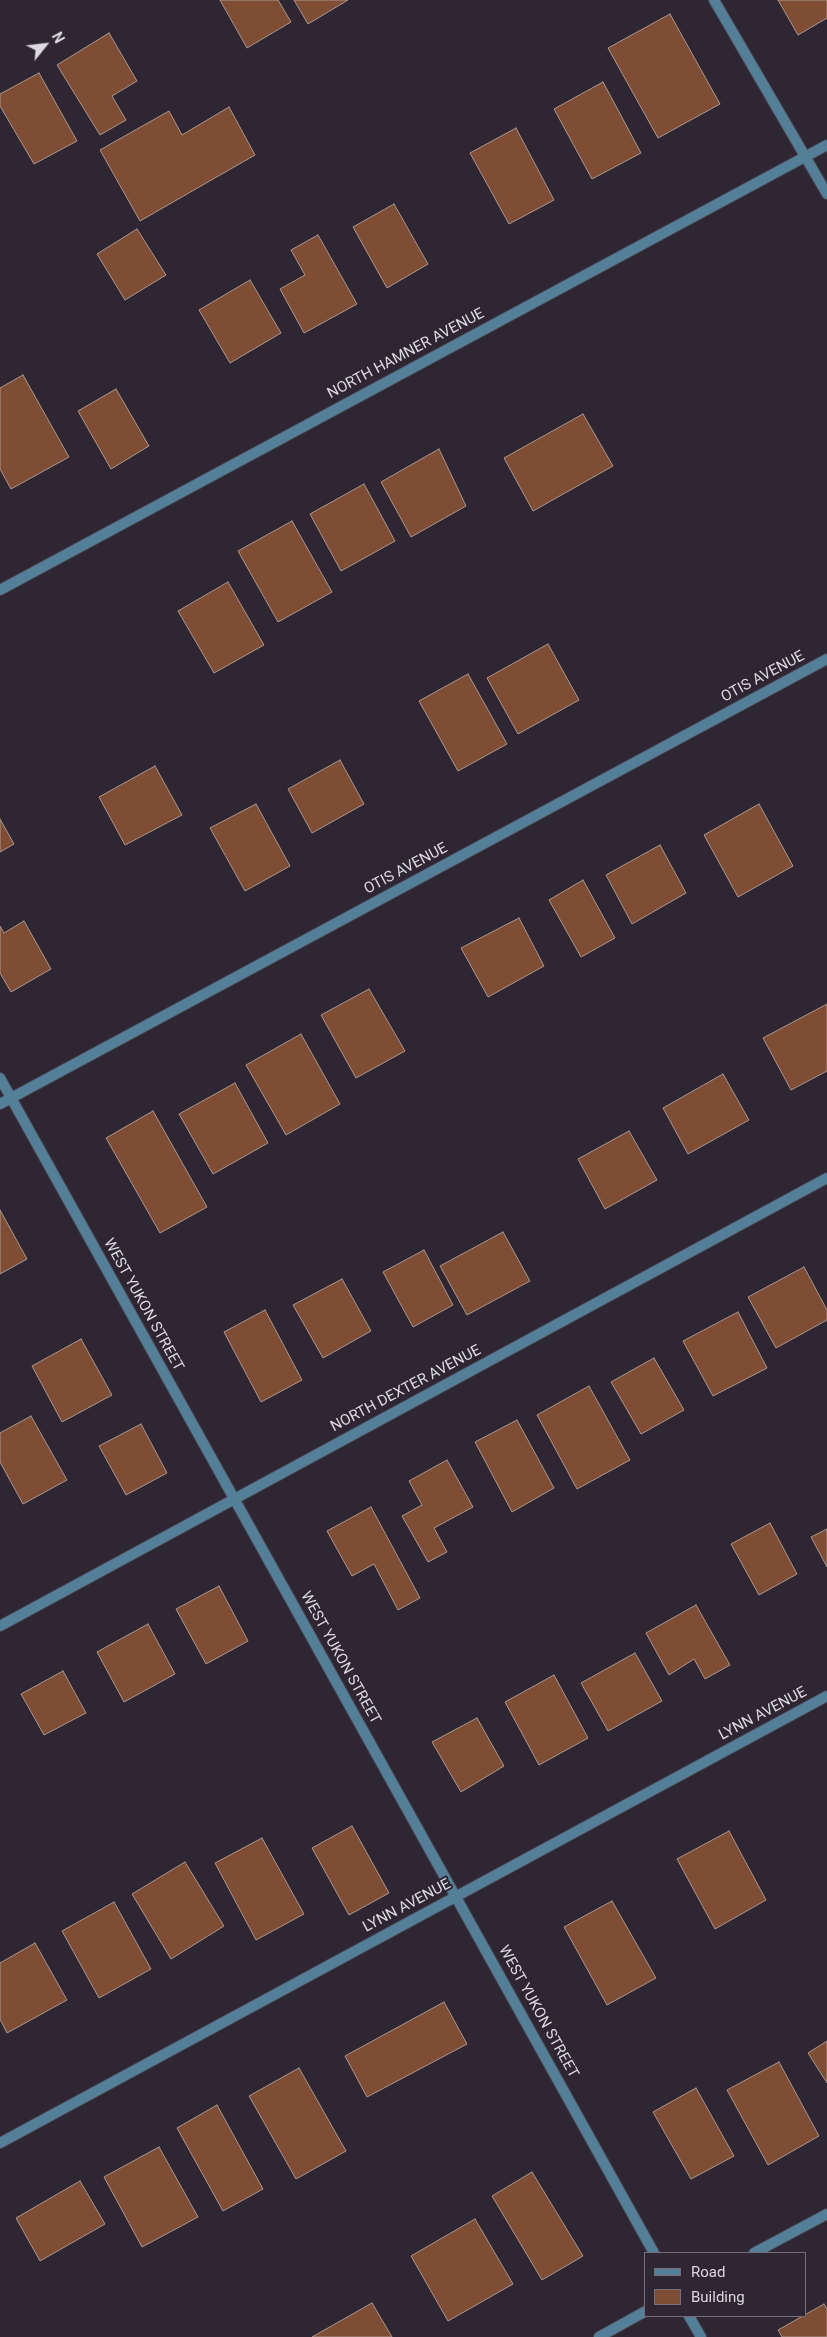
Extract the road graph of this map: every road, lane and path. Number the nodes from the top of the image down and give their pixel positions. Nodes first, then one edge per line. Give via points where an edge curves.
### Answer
1 (714, 0) edge
2 (827, 145) edge
3 (806, 156) junction
4 (827, 194) edge
5 (0, 590) edge
6 (827, 660) edge
7 (0, 1078) edge
8 (11, 1098) junction
9 (0, 1104) edge
10 (827, 1178) edge
11 (234, 1499) junction
12 (0, 1626) edge
13 (827, 1696) edge
14 (456, 1897) junction
15 (0, 2143) edge
16 (827, 2214) edge
17 (653, 2252) edge
18 (756, 2252) edge
19 (644, 2313) edge
20 (690, 2317) edge
21 (599, 2337) edge
22 (701, 2337) edge

1 - 3 street
2 - 3 street, NORTH HAMNER AVENUE
3 - 4 street
3 - 5 street, NORTH HAMNER AVENUE
6 - 8 street, OTIS AVENUE
7 - 8 street, WEST YUKON STREET
8 - 9 street, OTIS AVENUE
8 - 11 street, WEST YUKON STREET
10 - 11 street, NORTH DEXTER AVENUE
11 - 12 street, NORTH DEXTER AVENUE
11 - 14 street, WEST YUKON STREET
13 - 14 street, LYNN AVENUE
14 - 15 street, LYNN AVENUE
14 - 17 street, WEST YUKON STREET
16 - 18 street
19 - 21 street
20 - 22 street

